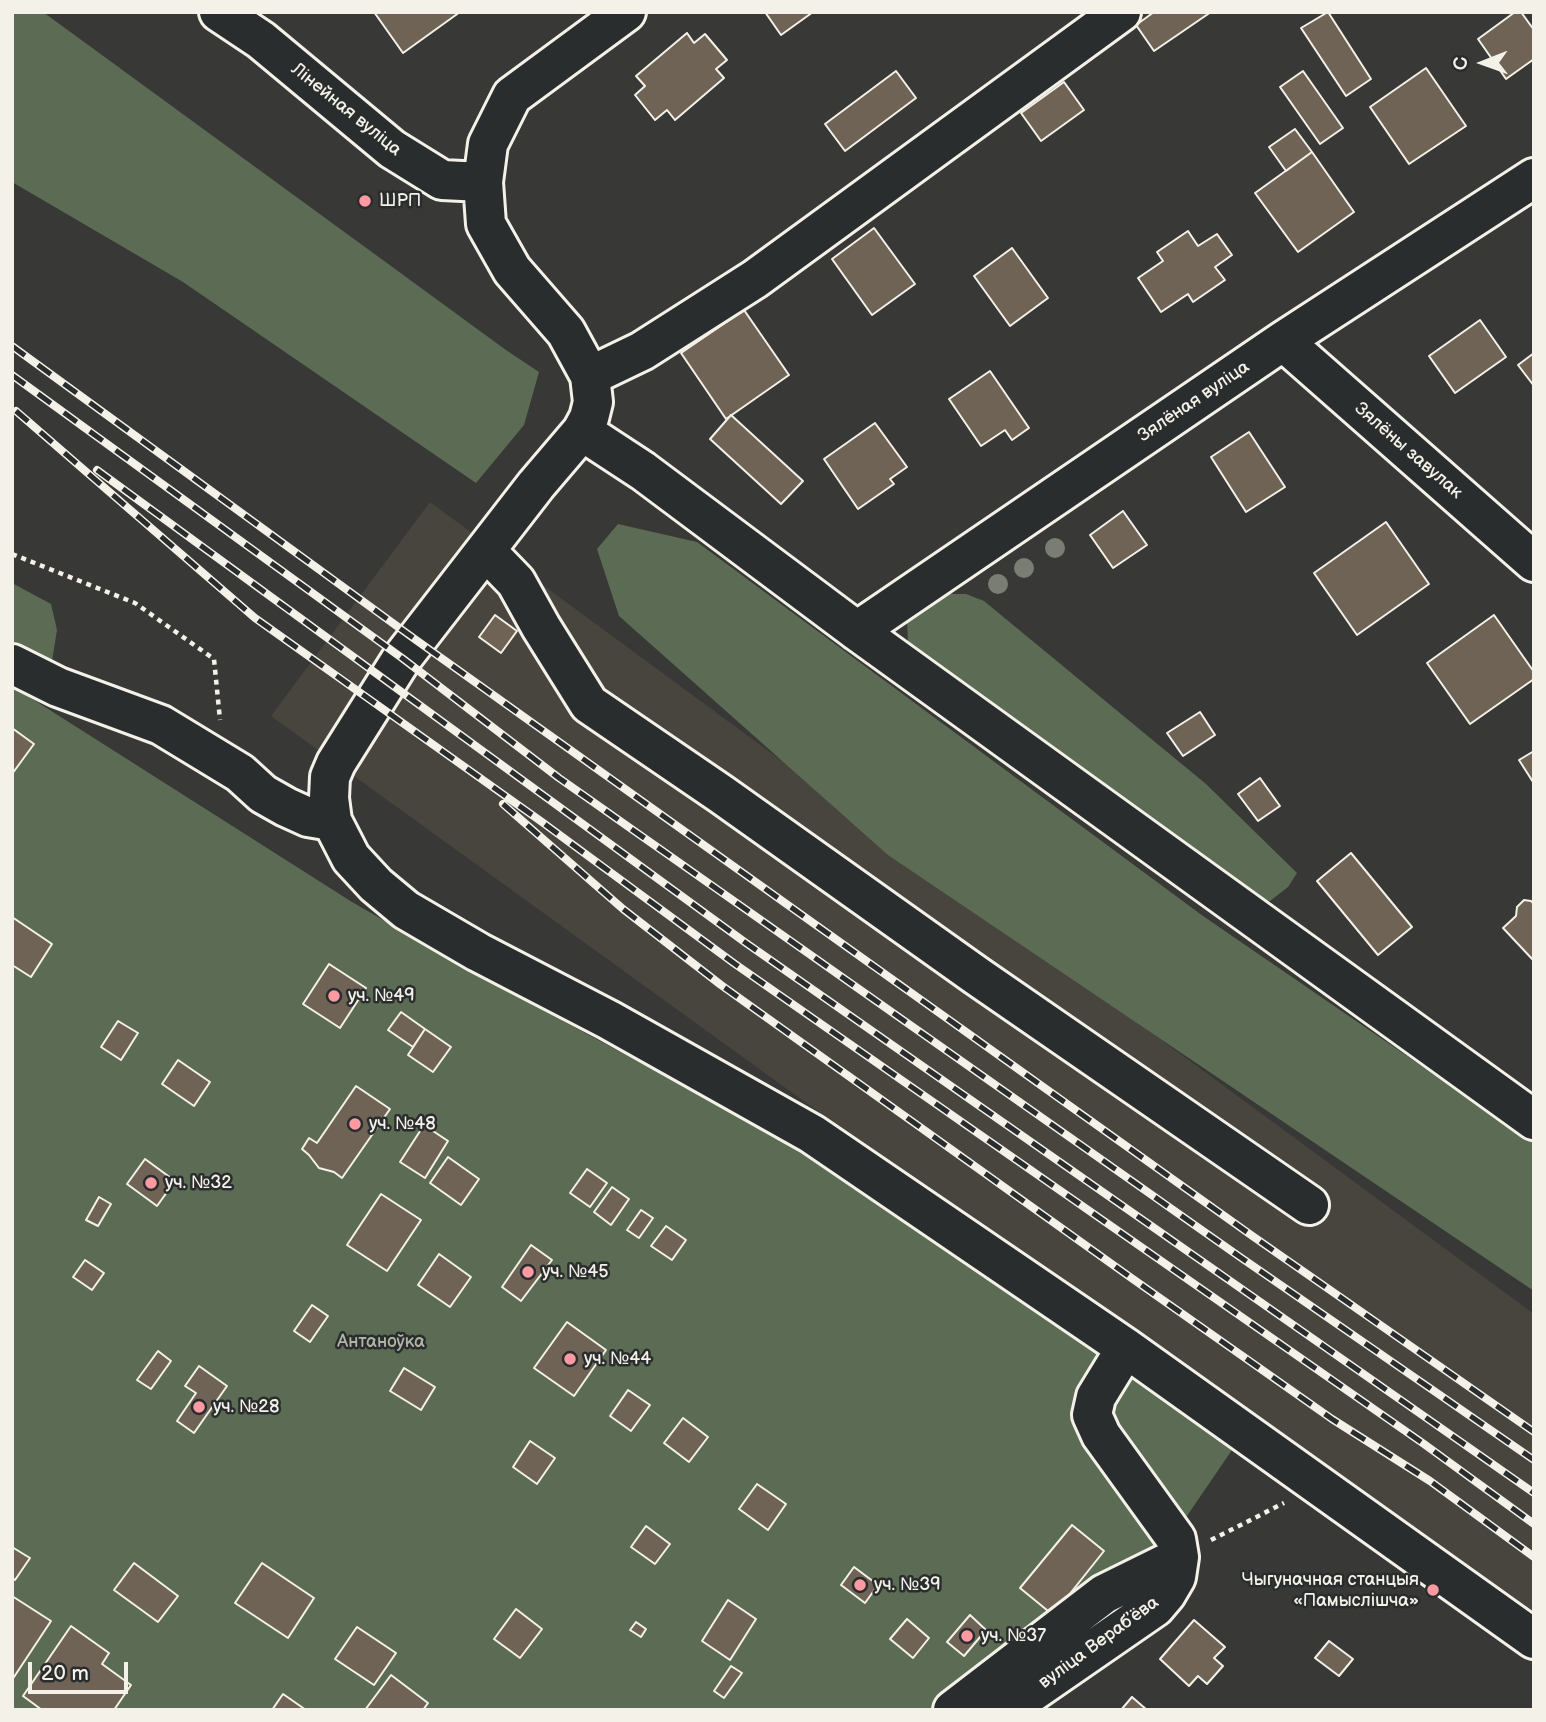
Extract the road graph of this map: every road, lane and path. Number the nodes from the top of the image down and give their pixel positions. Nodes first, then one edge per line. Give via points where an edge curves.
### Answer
1 (219, 12) edge
2 (626, 12) edge
3 (1121, 12) edge
4 (1534, 178) edge
5 (483, 182) junction
6 (1283, 341) junction
7 (590, 376) junction
8 (582, 431) junction
9 (487, 552) junction
10 (12, 554) edge
11 (1534, 562) edge
12 (857, 631) junction
13 (12, 664) edge
14 (240, 773) junction
15 (332, 821) junction
16 (1534, 1120) edge
17 (1309, 1205) dead end
18 (1126, 1348) junction
19 (1329, 1491) junction
20 (1179, 1557) junction
21 (1534, 1639) edge
22 (953, 1710) edge
23 (1006, 1710) edge

1 - 5 street, Лінейная вуліца via 261,40 392,149 442,180
2 - 5 street via 512,96 488,144
3 - 7 street via 755,279 642,351
4 - 6 street, Зялёная вуліца
5 - 7 street via 486,224 512,270 566,331
6 - 11 street, Зялёны завулак
6 - 12 street, Зялёная вуліца
7 - 8 street via 593,402
8 - 9 street
8 - 12 street via 643,471
9 - 15 street via 402,658 336,763 330,777
9 - 17 street via 516,582 589,704
10 - 14 path via 135,603 214,659 221,726
12 - 16 street
13 - 14 street via 58,687 161,725
14 - 15 street via 286,807
15 - 18 street via 351,858 406,910 776,1111
18 - 19 street
18 - 20 street via 1096,1397 1092,1415 1101,1435 1176,1539
19 - 20 path via 1276,1505
19 - 21 street
20 - 22 street via 1104,1594
20 - 23 street, вуліца Верабʼёва via 1177,1577 1156,1607

